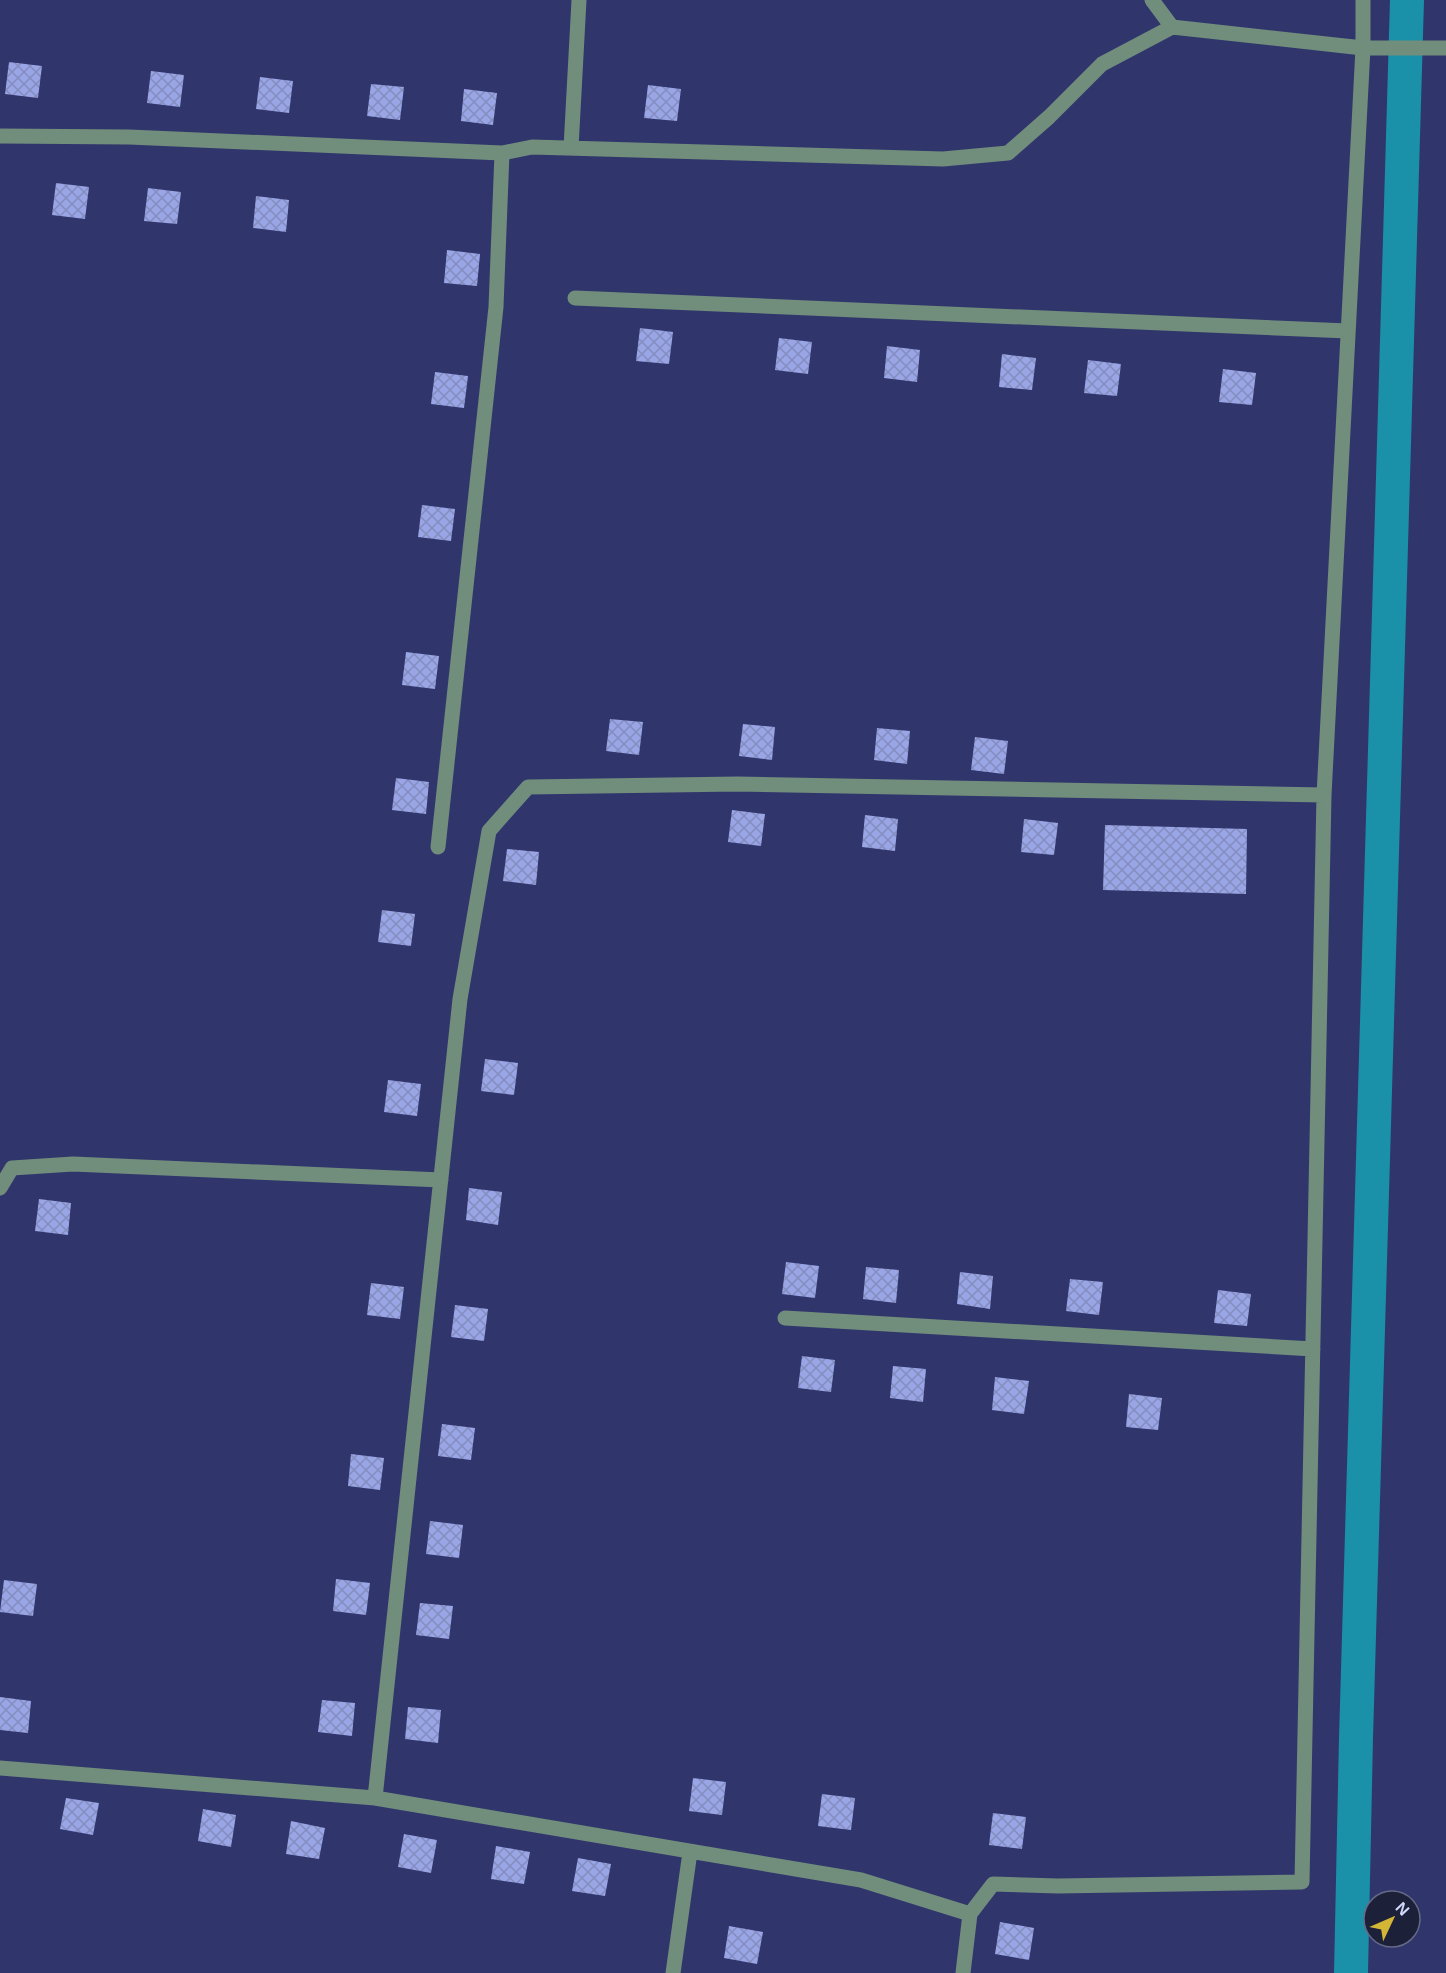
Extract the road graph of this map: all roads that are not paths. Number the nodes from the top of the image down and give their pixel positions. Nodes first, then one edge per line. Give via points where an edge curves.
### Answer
1 (579, 0) edge
2 (1152, 0) edge
3 (1363, 0) edge
4 (1172, 27) junction
5 (1363, 48) junction
6 (1446, 48) edge
7 (0, 136) edge
8 (571, 148) junction
9 (502, 153) junction
10 (575, 298) dead end
11 (1348, 331) junction
12 (1324, 795) junction
13 (438, 847) dead end
14 (441, 1180) junction
15 (0, 1188) edge
16 (785, 1318) dead end
17 (1312, 1349) junction
18 (0, 1768) edge
19 (375, 1798) junction
20 (690, 1851) junction
21 (970, 1914) junction
22 (673, 1973) edge
23 (963, 1973) edge

1 - 8 street
2 - 4 street
3 - 5 street
4 - 5 street
4 - 8 street via 1102,64 1008,153 943,159
5 - 6 street
5 - 11 street
7 - 9 street via 129,136
8 - 9 street via 532,147
9 - 13 street via 496,307
10 - 11 street
11 - 12 street
12 - 14 street via 738,784 528,787 489,831 460,999
12 - 17 street
14 - 15 street via 73,1164 12,1167
14 - 19 street
16 - 17 street
17 - 21 street via 1302,1882 993,1884
18 - 19 street
19 - 20 street
20 - 21 street via 861,1880
20 - 22 street
21 - 23 street

